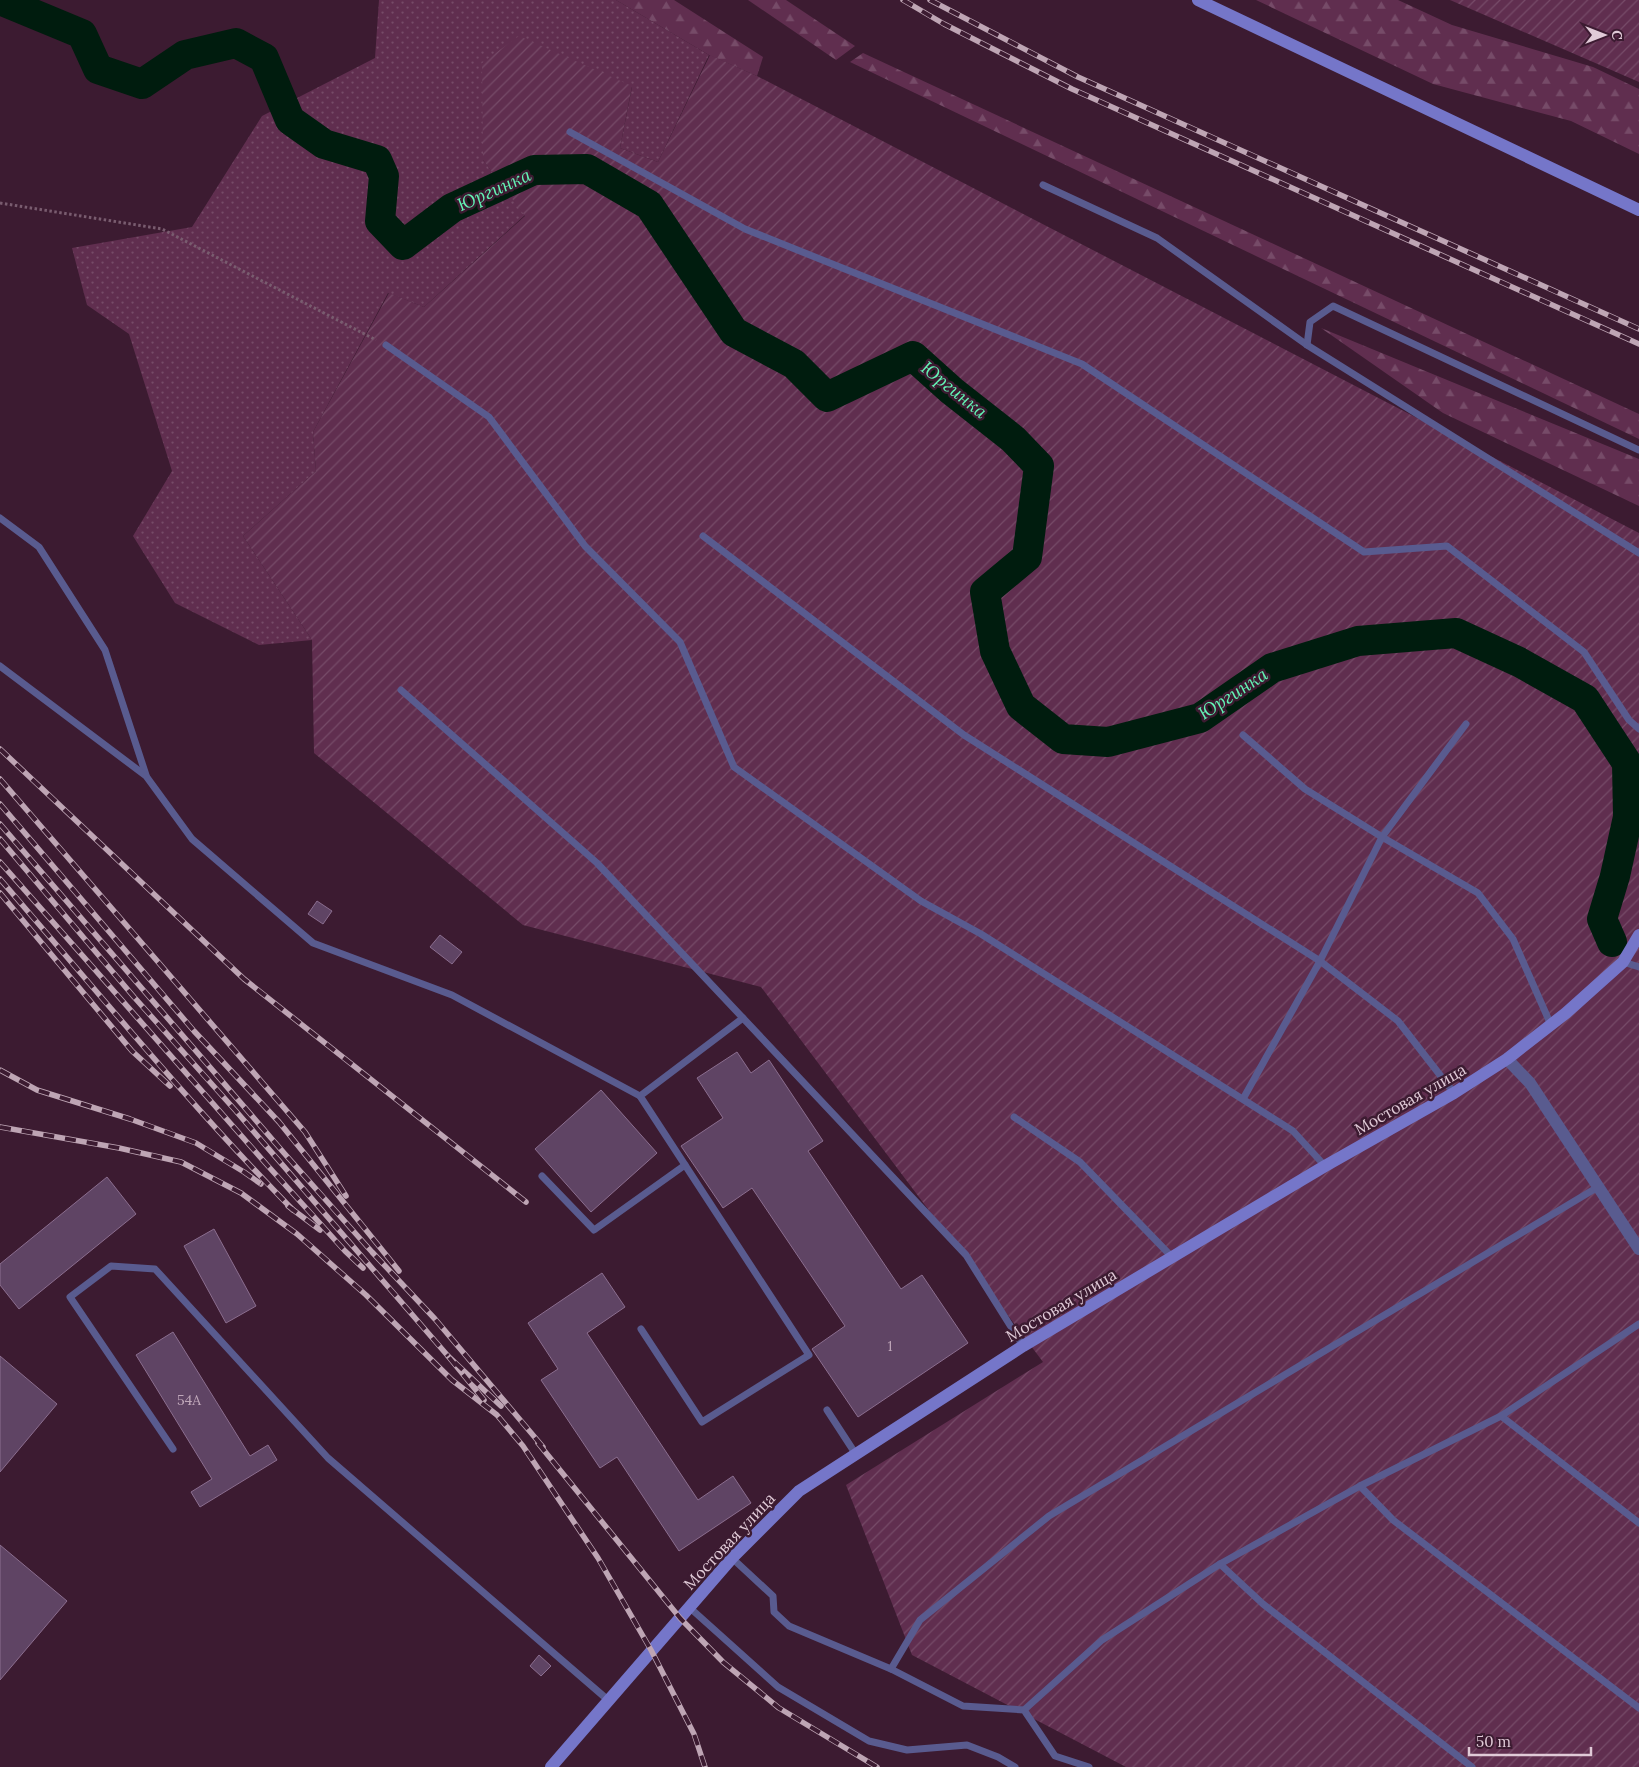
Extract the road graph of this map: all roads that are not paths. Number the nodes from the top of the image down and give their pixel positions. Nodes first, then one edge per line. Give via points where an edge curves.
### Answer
1 (1198, 0) edge
2 (570, 132) dead end
3 (1043, 185) dead end
4 (1639, 210) edge
5 (386, 345) road end
6 (1307, 345) junction
7 (1639, 450) edge
8 (0, 518) edge
9 (703, 536) dead end
10 (1639, 553) edge
11 (0, 666) edge
12 (401, 690) dead end
13 (1466, 724) dead end
14 (1639, 729) edge
15 (1243, 736) dead end
16 (146, 776) junction
17 (1382, 837) junction
18 (1639, 935) edge
19 (1320, 961) junction
20 (1623, 962) junction
21 (1639, 967) edge
22 (743, 1018) junction
23 (1551, 1025) junction
24 (1507, 1060) junction
25 (1454, 1093) junction
26 (640, 1096) junction
27 (1243, 1099) junction
28 (1014, 1117) dead end
29 (685, 1165) junction
30 (1325, 1166) junction
31 (542, 1176) dead end
32 (1598, 1187) junction
33 (1639, 1249) edge
34 (1172, 1257) junction
35 (1639, 1324) edge
36 (641, 1328) dead end
37 (1023, 1346) junction
38 (827, 1410) dead end
39 (1501, 1416) junction
40 (173, 1449) dead end
41 (856, 1453) junction
42 (1360, 1486) junction
43 (1639, 1523) edge
44 (732, 1558) junction
45 (1220, 1564) junction
46 (689, 1607) junction
47 (891, 1669) junction
48 (608, 1700) junction
49 (1639, 1708) edge
50 (1024, 1710) junction
51 (551, 1767) edge
52 (1016, 1767) edge
53 (1089, 1767) edge
54 (1472, 1767) edge

1 - 4 street
2 - 14 lane via 745,229 1082,364 1364,552 1447,546 1584,652 1629,720
3 - 6 lane via 1157,238
5 - 27 lane via 489,417 585,546 680,642 734,767 921,901 981,934
6 - 7 lane via 1310,322 1333,306
6 - 10 lane
8 - 16 lane via 39,547 106,650
9 - 19 lane via 964,735
11 - 16 lane
12 - 22 lane via 597,863
13 - 17 lane
15 - 17 lane via 1305,789
16 - 26 lane via 192,839 313,943 452,995
17 - 19 lane
17 - 23 lane via 1478,893 1513,939
18 - 20 street, Мостовая улица
19 - 25 lane via 1398,1020
19 - 27 lane
20 - 21 lane
20 - 23 street, Мостовая улица
22 - 26 lane
22 - 37 lane via 966,1255
23 - 24 street, Мостовая улица
24 - 25 street, Мостовая улица
24 - 32 street via 1530,1083
25 - 30 street, Мостовая улица
26 - 29 lane
27 - 30 lane via 1293,1131
28 - 34 lane via 1080,1162
29 - 31 lane via 594,1230
29 - 36 lane via 809,1355 702,1422
30 - 34 street, Мостовая улица
32 - 33 street
32 - 47 lane via 1049,1516 920,1620
34 - 37 street, Мостовая улица
35 - 39 lane
37 - 41 street, Мостовая улица
38 - 41 lane
39 - 42 lane
39 - 43 lane
40 - 48 lane via 70,1298 112,1266 155,1269 328,1458
41 - 44 street, Мостовая улица via 799,1491
42 - 45 lane
42 - 49 lane via 1393,1520
44 - 46 street, Мостовая улица
44 - 47 lane via 773,1596 774,1612 789,1626
45 - 50 lane via 1102,1640
45 - 54 lane via 1263,1604
46 - 48 street, Мостовая улица
46 - 52 lane via 778,1687 869,1741 907,1750 967,1745
47 - 50 lane via 963,1706
48 - 51 street, Мостовая улица
50 - 53 lane via 1055,1756

